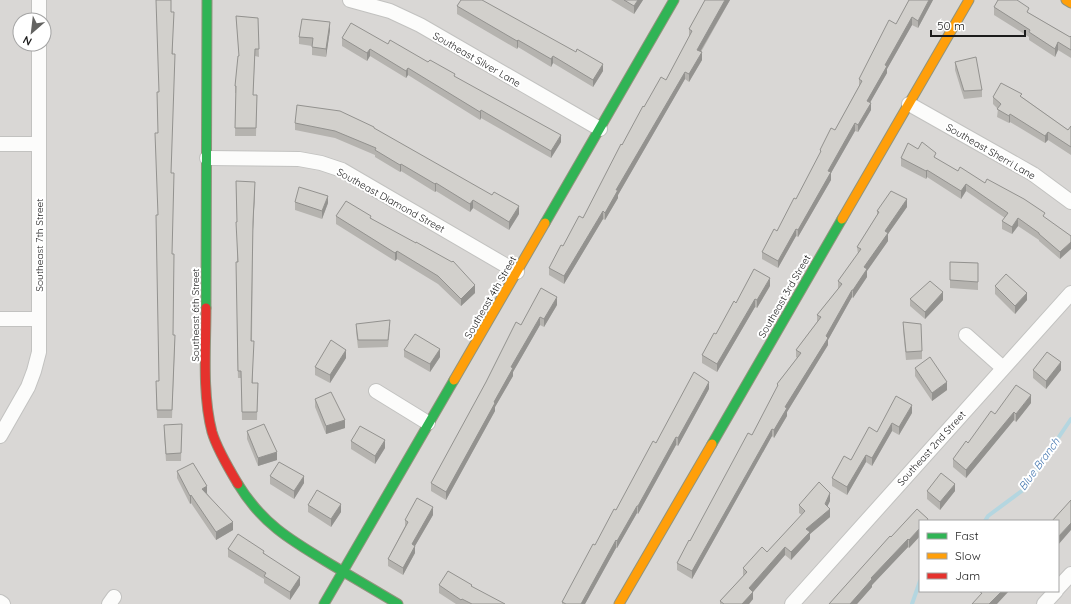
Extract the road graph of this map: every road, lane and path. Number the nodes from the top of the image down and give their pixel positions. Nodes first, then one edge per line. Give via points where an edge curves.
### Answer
1 (39, 0) edge
2 (207, 0) edge
3 (350, 0) edge
4 (674, 0) edge
5 (968, 0) edge
6 (1066, 0) edge
7 (1071, 3) edge
8 (39, 12) edge
9 (39, 52) edge
10 (909, 104) junction
11 (600, 129) junction
12 (0, 144) edge
13 (39, 144) junction
14 (207, 158) junction
15 (1071, 202) edge
16 (517, 272) junction
17 (1071, 292) edge
18 (0, 318) edge
19 (39, 319) junction
20 (966, 335) dead end
21 (1003, 368) junction
22 (376, 392) dead end
23 (428, 423) junction
24 (0, 436) edge
25 (343, 572) junction
26 (1071, 574) edge
27 (1059, 587) edge
28 (1055, 592) edge
29 (0, 602) edge
30 (3, 604) edge
31 (324, 604) edge
32 (398, 604) edge
33 (620, 604) edge
34 (792, 604) edge
35 (1044, 604) edge

1 - 8 street
2 - 14 street, Southeast 6th Street
3 - 11 street, Southeast Silver Lane via 390,11 420,25
4 - 11 street, Southeast 4th Street
5 - 10 street, Southeast 3rd Street
6 - 7 street
9 - 13 street, Southeast 7th Street
10 - 15 street, Southeast Sherri Lane via 1033,174
10 - 33 street, Southeast 3rd Street
11 - 16 street, Southeast 4th Street
12 - 13 street
13 - 19 street, Southeast 7th Street
14 - 16 street, Southeast Diamond Street via 299,159 342,170
14 - 25 street, Southeast 6th Street via 206,393 212,432 226,466 268,522 290,540
16 - 23 street, Southeast 4th Street
17 - 21 street, Southeast 2nd Street
18 - 19 street
19 - 24 street, Southeast 7th Street via 38,352 34,371 28,387
20 - 21 street
21 - 34 street, Southeast 2nd Street
22 - 23 street
23 - 25 street, Southeast 4th Street
25 - 31 street, Southeast 4th Street
25 - 32 street, Southeast 6th Street
26 - 27 street
28 - 35 street
29 - 30 street

